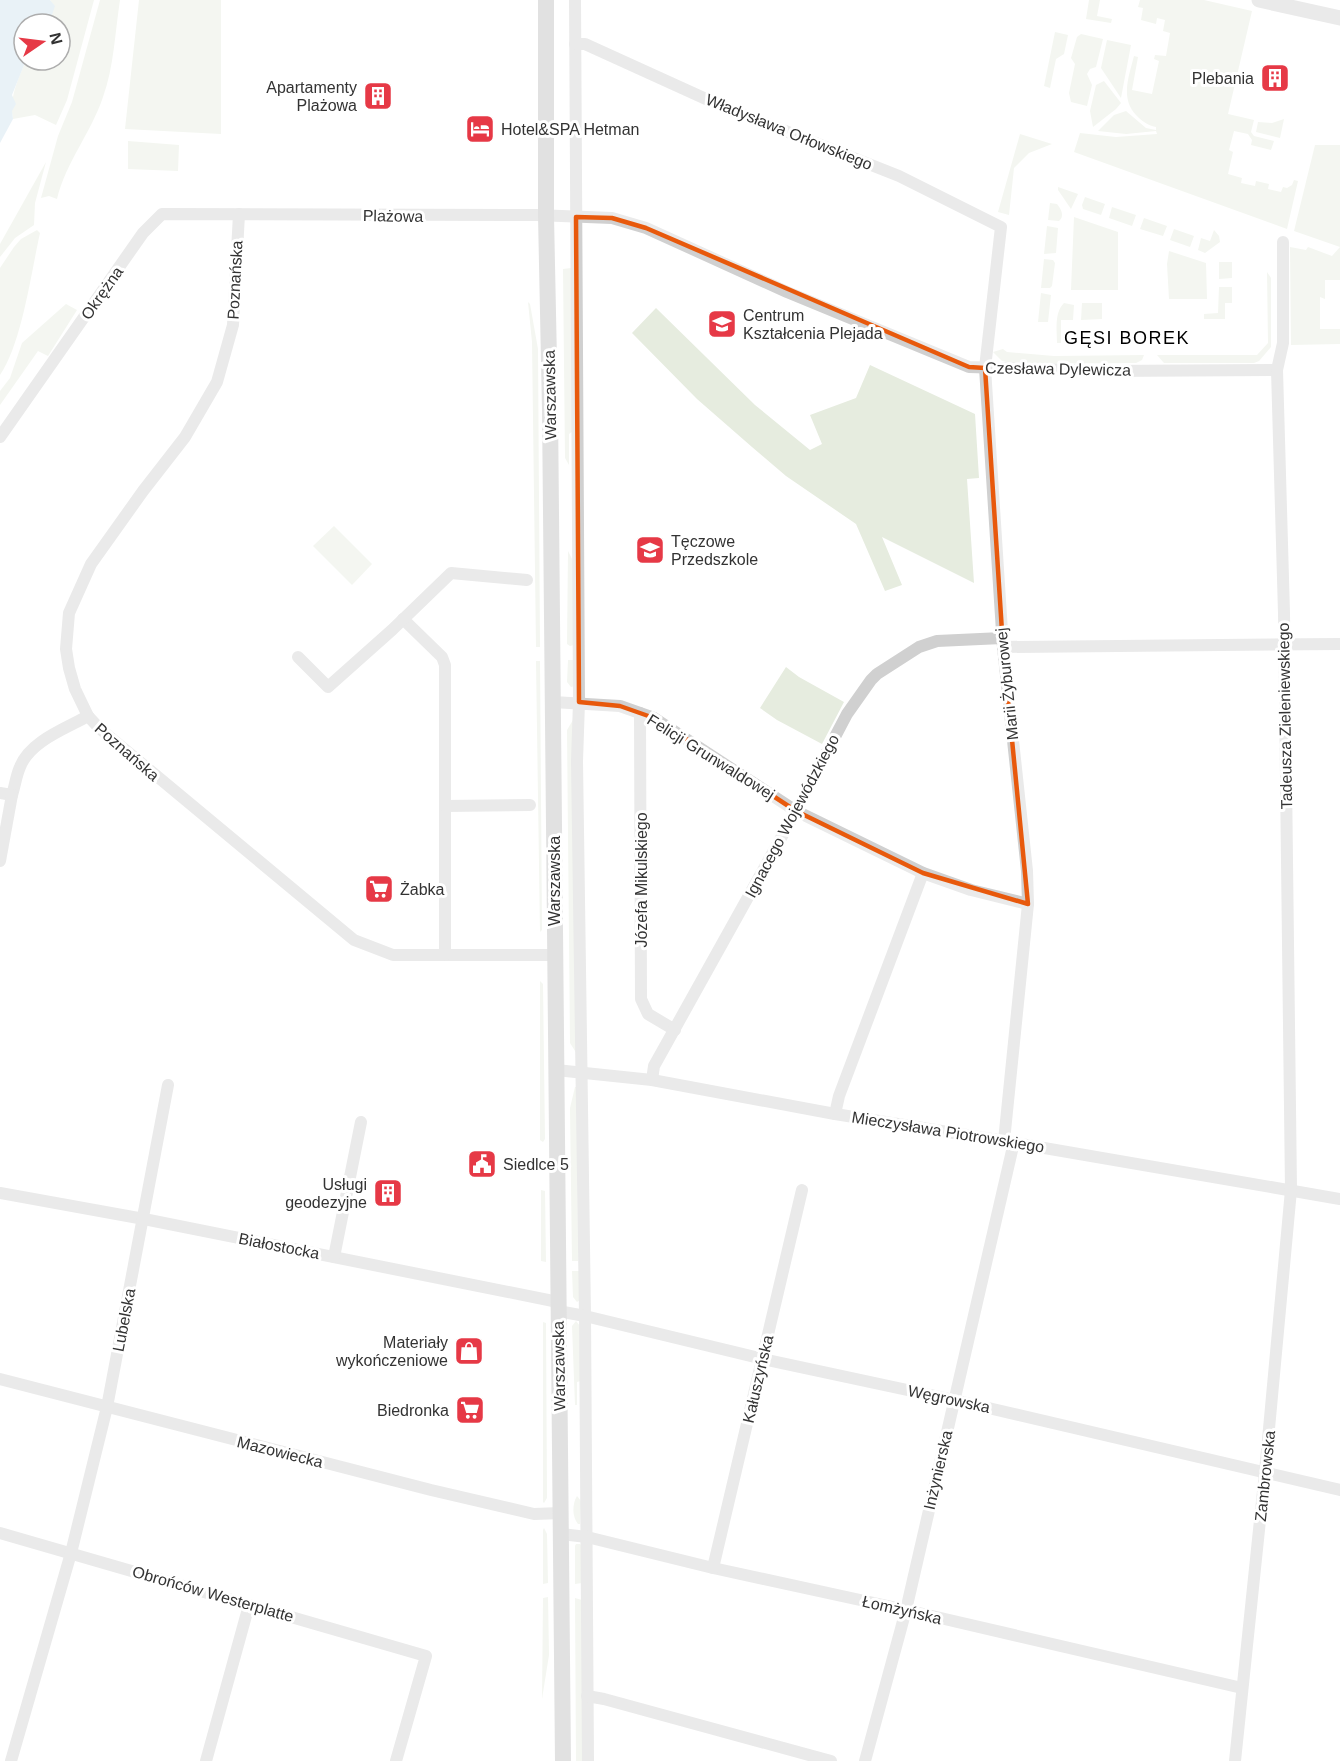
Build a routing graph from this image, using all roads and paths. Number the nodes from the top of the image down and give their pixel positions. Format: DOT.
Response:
graph roads {
  1 [pos="546,0"];
  2 [pos="574,0"];
  3 [pos="1259,0"];
  4 [pos="1340,18"];
  5 [pos="575,44"];
  6 [pos="239,214"];
  7 [pos="546,216"];
  8 [pos="576,217"];
  9 [pos="1001,227"];
  10 [pos="1283,242"];
  11 [pos="985,368"];
  12 [pos="1277,370"];
  13 [pos="0,437"];
  14 [pos="527,580"];
  15 [pos="403,619"];
  16 [pos="1002,643"];
  17 [pos="1340,644"];
  18 [pos="1284,645"];
  19 [pos="298,657"];
  20 [pos="553,702"];
  21 [pos="579,702"];
  22 [pos="640,712"];
  23 [pos="88,716"];
  24 [pos="6,794"];
  25 [pos="530,805"];
  26 [pos="445,806"];
  27 [pos="796,811"];
  28 [pos="0,861"];
  29 [pos="923,873"];
  30 [pos="1028,904"];
  31 [pos="445,955"];
  32 [pos="554,955"];
  33 [pos="675,1030"];
  34 [pos="556,1070"];
  35 [pos="582,1071"];
  36 [pos="652,1080"];
  37 [pos="168,1085"];
  38 [pos="835,1114"];
  39 [pos="361,1122"];
  40 [pos="1009,1142"];
  41 [pos="802,1190"];
  42 [pos="1291,1190"];
  43 [pos="0,1193"];
  44 [pos="1340,1199"];
  45 [pos="144,1219"];
  46 [pos="334,1257"];
  47 [pos="558,1306"];
  48 [pos="585,1316"];
  49 [pos="763,1359"];
  50 [pos="0,1379"];
  51 [pos="954,1400"];
  52 [pos="107,1407"];
  53 [pos="1265,1472"];
  54 [pos="1340,1490"];
  55 [pos="561,1513"];
  56 [pos="0,1533"];
  57 [pos="561,1534"];
  58 [pos="587,1537"];
  59 [pos="71,1553"];
  60 [pos="713,1568"];
  61 [pos="249,1605"];
  62 [pos="906,1610"];
  63 [pos="1242,1688"];
  64 [pos="587,1696"];
  65 [pos="11,1761"];
  66 [pos="206,1761"];
  67 [pos="396,1761"];
  68 [pos="563,1761"];
  69 [pos="588,1761"];
  70 [pos="831,1761"];
  71 [pos="865,1761"];
  72 [pos="1234,1761"];
  1 -- 7 [label="main road, Warszawska"];
  2 -- 5 [label="street"];
  3 -- 4 [label="street"];
  5 -- 8 [label="street"];
  5 -- 9 [label="street, Władysława Orłowskiego"];
  6 -- 7 [label="street, Plażowa"];
  6 -- 13 [label="street, Okrężna"];
  6 -- 23 [label="street, Poznańska"];
  7 -- 8 [label="street, Czesława Dylewicza"];
  7 -- 20 [label="main road, Warszawska"];
  8 -- 11 [label="street, Czesława Dylewicza"];
  8 -- 21 [label="street"];
  9 -- 11 [label="street, Marii Żyburowej"];
  10 -- 12 [label="street, Tadeusza Zieleniewskiego"];
  11 -- 12 [label="street, Czesława Dylewicza"];
  11 -- 16 [label="street, Marii Żyburowej"];
  12 -- 18 [label="street, Tadeusza Zieleniewskiego"];
  14 -- 15 [label="street"];
  15 -- 19 [label="street"];
  15 -- 26 [label="street"];
  16 -- 18 [label="street, Ignacego Wojewódzkiego"];
  16 -- 27 [label="street, Ignacego Wojewódzkiego"];
  16 -- 30 [label="street, Marii Żyburowej"];
  17 -- 18 [label="street, Ignacego Wojewódzkiego"];
  18 -- 42 [label="street, Tadeusza Zieleniewskiego"];
  20 -- 21 [label="street, Felicji Grunwaldowej"];
  20 -- 32 [label="main road, Warszawska"];
  21 -- 22 [label="street, Felicji Grunwaldowej"];
  21 -- 35 [label="street"];
  22 -- 27 [label="street, Felicji Grunwaldowej"];
  22 -- 33 [label="street, Józefa Mikulskiego"];
  23 -- 24 [label="street"];
  23 -- 31 [label="street, Poznańska"];
  24 -- 28 [label="street"];
  25 -- 26 [label="street"];
  26 -- 31 [label="street"];
  27 -- 29 [label="street, Felicji Grunwaldowej"];
  27 -- 33 [label="street, Ignacego Wojewódzkiego"];
  29 -- 30 [label="street, Felicji Grunwaldowej"];
  29 -- 38 [label="street"];
  30 -- 40 [label="street, Marii Żyburowej"];
  31 -- 32 [label="street, Poznańska"];
  32 -- 34 [label="main road, Warszawska"];
  33 -- 36 [label="street, Ignacego Wojewódzkiego"];
  34 -- 35 [label="street, Mieczysława Piotrowskiego"];
  34 -- 47 [label="main road, Warszawska"];
  35 -- 36 [label="street, Mieczysława Piotrowskiego"];
  35 -- 48 [label="street"];
  36 -- 38 [label="street, Mieczysława Piotrowskiego"];
  37 -- 45 [label="street, Lubelska"];
  38 -- 40 [label="street, Mieczysława Piotrowskiego"];
  39 -- 46 [label="street"];
  40 -- 42 [label="street, Mieczysława Piotrowskiego"];
  40 -- 51 [label="street, Inżynierska"];
  41 -- 49 [label="street, Kałuszyńska"];
  42 -- 44 [label="street, Mieczysława Piotrowskiego"];
  42 -- 53 [label="street, Zambrowska"];
  43 -- 45 [label="street, Białostocka"];
  45 -- 46 [label="street, Białostocka"];
  45 -- 52 [label="street, Lubelska"];
  46 -- 47 [label="street, Białostocka"];
  47 -- 48 [label="street, Węgrowska"];
  47 -- 55 [label="main road, Warszawska"];
  48 -- 49 [label="street, Węgrowska"];
  48 -- 58 [label="street"];
  49 -- 51 [label="street, Węgrowska"];
  49 -- 60 [label="street, Kałuszyńska"];
  50 -- 52 [label="street, Mazowiecka"];
  51 -- 53 [label="street, Węgrowska"];
  51 -- 62 [label="street, Inżynierska"];
  52 -- 55 [label="street, Mazowiecka"];
  52 -- 59 [label="street, Lubelska"];
  53 -- 54 [label="street, Węgrowska"];
  53 -- 63 [label="street, Zambrowska"];
  55 -- 57 [label="main road, Warszawska"];
  56 -- 59 [label="street, Obrońców Westerplatte"];
  57 -- 58 [label="street, Łomżyńska"];
  57 -- 68 [label="main road, Warszawska"];
  58 -- 60 [label="street, Łomżyńska"];
  58 -- 64 [label="street"];
  59 -- 61 [label="street, Obrońców Westerplatte"];
  59 -- 65 [label="street, Lubelska"];
  60 -- 62 [label="street, Łomżyńska"];
  61 -- 66 [label="street"];
  61 -- 67 [label="street, Obrońców Westerplatte"];
  62 -- 63 [label="street, Łomżyńska"];
  62 -- 71 [label="street, Inżynierska"];
  63 -- 72 [label="street, Zambrowska"];
  64 -- 69 [label="street"];
  64 -- 70 [label="street"];
}
